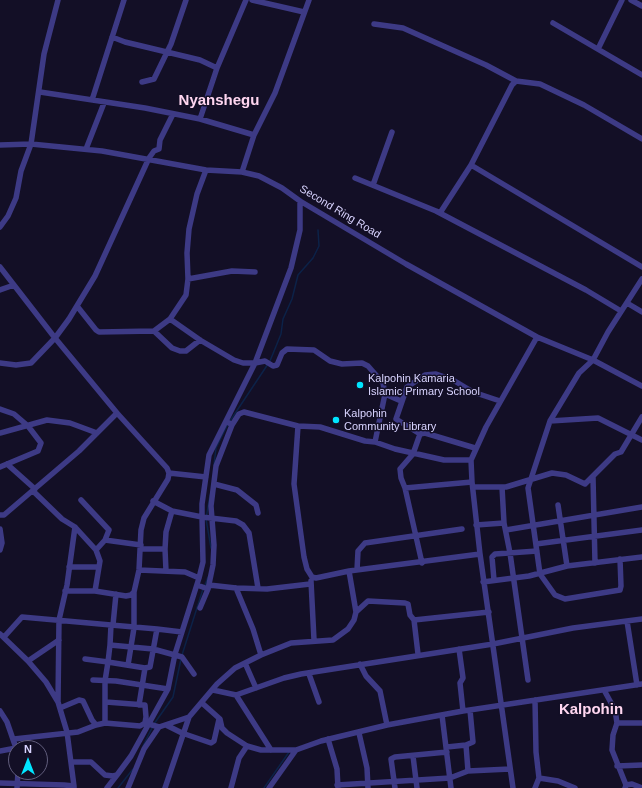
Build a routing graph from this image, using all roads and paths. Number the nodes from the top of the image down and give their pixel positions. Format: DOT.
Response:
graph roads {
  1 [pos="58,0"];
  2 [pos="124,0"];
  3 [pos="186,0"];
  4 [pos="246,0"];
  5 [pos="252,0"];
  6 [pos="309,0"];
  7 [pos="622,0"];
  8 [pos="631,0"];
  9 [pos="642,6"];
  10 [pos="304,12"];
  11 [pos="554,23"];
  12 [pos="374,24"];
  13 [pos="112,37"];
  14 [pos="598,49"];
  15 [pos="167,52"];
  16 [pos="217,68"];
  17 [pos="642,75"];
  18 [pos="516,81"];
  19 [pos="142,82"];
  20 [pos="40,92"];
  21 [pos="92,100"];
  22 [pos="104,103"];
  23 [pos="173,114"];
  24 [pos="200,119"];
  25 [pos="392,132"];
  26 [pos="254,135"];
  27 [pos="642,139"];
  28 [pos="32,144"];
  29 [pos="0,145"];
  30 [pos="86,149"];
  31 [pos="149,158"];
  32 [pos="471,165"];
  33 [pos="206,170"];
  34 [pos="242,172"];
  35 [pos="355,178"];
  36 [pos="373,185"];
  37 [pos="300,201"];
  38 [pos="440,213"];
  39 [pos="0,227"];
  40 [pos="642,267"];
  41 [pos="0,268"];
  42 [pos="255,272"];
  43 [pos="188,279"];
  44 [pos="642,279"];
  45 [pos="14,285"];
  46 [pos="0,290"];
  47 [pos="626,303"];
  48 [pos="77,306"];
  49 [pos="621,311"];
  50 [pos="642,312"];
  51 [pos="170,319"];
  52 [pos="154,331"];
  53 [pos="537,337"];
  54 [pos="55,338"];
  55 [pos="200,340"];
  56 [pos="593,360"];
  57 [pos="0,362"];
  58 [pos="255,363"];
  59 [pos="642,386"];
  60 [pos="385,394"];
  61 [pos="401,401"];
  62 [pos="500,401"];
  63 [pos="0,408"];
  64 [pos="117,413"];
  65 [pos="642,417"];
  66 [pos="550,421"];
  67 [pos="229,423"];
  68 [pos="28,426"];
  69 [pos="298,426"];
  70 [pos="0,433"];
  71 [pos="97,433"];
  72 [pos="420,434"];
  73 [pos="632,434"];
  74 [pos="642,440"];
  75 [pos="375,442"];
  76 [pos="475,448"];
  77 [pos="413,454"];
  78 [pos="471,460"];
  79 [pos="2,466"];
  80 [pos="169,473"];
  81 [pos="206,477"];
  82 [pos="593,477"];
  83 [pos="530,481"];
  84 [pos="214,484"];
  85 [pos="472,485"];
  86 [pos="502,487"];
  87 [pos="405,488"];
  88 [pos="34,490"];
  89 [pos="81,500"];
  90 [pos="153,501"];
  91 [pos="558,505"];
  92 [pos="642,507"];
  93 [pos="172,511"];
  94 [pos="258,513"];
  95 [pos="0,515"];
  96 [pos="592,515"];
  97 [pos="206,517"];
  98 [pos="560,520"];
  99 [pos="504,523"];
  100 [pos="476,525"];
  101 [pos="533,526"];
  102 [pos="75,527"];
  103 [pos="462,529"];
  104 [pos="0,530"];
  105 [pos="506,530"];
  106 [pos="642,530"];
  107 [pos="593,535"];
  108 [pos="416,536"];
  109 [pos="106,540"];
  110 [pos="563,540"];
  111 [pos="536,544"];
  112 [pos="141,547"];
  113 [pos="165,549"];
  114 [pos="0,550"];
  115 [pos="96,550"];
  116 [pos="537,551"];
  117 [pos="510,553"];
  118 [pos="480,554"];
  119 [pos="642,557"];
  120 [pos="620,559"];
  121 [pos="594,562"];
  122 [pos="422,563"];
  123 [pos="567,566"];
  124 [pos="69,567"];
  125 [pos="99,567"];
  126 [pos="139,570"];
  127 [pos="357,570"];
  128 [pos="166,571"];
  129 [pos="349,571"];
  130 [pos="540,574"];
  131 [pos="312,577"];
  132 [pos="199,578"];
  133 [pos="513,578"];
  134 [pos="494,580"];
  135 [pos="483,582"];
  136 [pos="310,584"];
  137 [pos="204,587"];
  138 [pos="236,588"];
  139 [pos="258,588"];
  140 [pos="65,591"];
  141 [pos="95,591"];
  142 [pos="134,592"];
  143 [pos="116,594"];
  144 [pos="200,608"];
  145 [pos="356,612"];
  146 [pos="489,612"];
  147 [pos="642,618"];
  148 [pos="59,620"];
  149 [pos="414,620"];
  150 [pos="627,621"];
  151 [pos="112,625"];
  152 [pos="134,628"];
  153 [pos="157,629"];
  154 [pos="182,632"];
  155 [pos="2,635"];
  156 [pos="521,639"];
  157 [pos="59,640"];
  158 [pos="314,640"];
  159 [pos="493,644"];
  160 [pos="110,645"];
  161 [pos="130,646"];
  162 [pos="153,649"];
  163 [pos="459,649"];
  164 [pos="418,654"];
  165 [pos="261,655"];
  166 [pos="178,656"];
  167 [pos="84,659"];
  168 [pos="28,661"];
  169 [pos="108,662"];
  170 [pos="245,663"];
  171 [pos="360,664"];
  172 [pos="128,666"];
  173 [pos="145,668"];
  174 [pos="194,674"];
  175 [pos="309,674"];
  176 [pos="93,680"];
  177 [pos="105,680"];
  178 [pos="528,680"];
  179 [pos="143,685"];
  180 [pos="640,685"];
  181 [pos="256,688"];
  182 [pos="168,689"];
  183 [pos="213,690"];
  184 [pos="604,690"];
  185 [pos="236,695"];
  186 [pos="535,700"];
  187 [pos="106,702"];
  188 [pos="319,702"];
  189 [pos="202,703"];
  190 [pos="59,705"];
  191 [pos="142,705"];
  192 [pos="501,705"];
  193 [pos="158,708"];
  194 [pos="0,710"];
  195 [pos="470,710"];
  196 [pos="463,711"];
  197 [pos="442,715"];
  198 [pos="189,717"];
  199 [pos="220,719"];
  200 [pos="105,723"];
  201 [pos="617,723"];
  202 [pos="642,723"];
  203 [pos="96,725"];
  204 [pos="152,725"];
  205 [pos="166,725"];
  206 [pos="387,725"];
  207 [pos="67,732"];
  208 [pos="182,733"];
  209 [pos="359,733"];
  210 [pos="14,739"];
  211 [pos="328,739"];
  212 [pos="466,745"];
  213 [pos="247,746"];
  214 [pos="271,750"];
  215 [pos="296,750"];
  216 [pos="447,750"];
  217 [pos="413,756"];
  218 [pos="71,762"];
  219 [pos="642,764"];
  220 [pos="617,766"];
  221 [pos="510,769"];
  222 [pos="468,771"];
  223 [pos="117,775"];
  224 [pos="450,778"];
  225 [pos="539,778"];
  226 [pos="416,781"];
  227 [pos="0,783"];
  228 [pos="395,785"];
  229 [pos="17,786"];
  230 [pos="337,786"];
  231 [pos="368,786"];
  232 [pos="626,786"];
  233 [pos="74,787"];
  234 [pos="107,788"];
  235 [pos="128,788"];
  236 [pos="165,788"];
  237 [pos="231,788"];
  238 [pos="269,788"];
  239 [pos="417,788"];
  240 [pos="451,788"];
  241 [pos="513,788"];
  242 [pos="535,788"];
  243 [pos="575,788"];
  244 [pos="642,788"];
  1 -- 20 [label="street"];
  2 -- 13 [label="street"];
  3 -- 15 [label="street"];
  4 -- 16 [label="street"];
  5 -- 10 [label="street"];
  6 -- 10 [label="street"];
  7 -- 14 [label="street"];
  8 -- 9 [label="street"];
  10 -- 26 [label="street"];
  11 -- 14 [label="street"];
  12 -- 18 [label="street"];
  13 -- 15 [label="street"];
  13 -- 21 [label="street"];
  14 -- 17 [label="street"];
  15 -- 16 [label="street"];
  15 -- 19 [label="street"];
  16 -- 24 [label="street"];
  18 -- 27 [label="street"];
  18 -- 32 [label="street"];
  20 -- 21 [label="street"];
  20 -- 28 [label="street"];
  21 -- 22 [label="street"];
  22 -- 23 [label="street"];
  22 -- 30 [label="street"];
  23 -- 24 [label="street"];
  23 -- 31 [label="street"];
  24 -- 26 [label="street"];
  25 -- 36 [label="street"];
  26 -- 34 [label="street"];
  28 -- 29 [label="street, Second Ring Road"];
  28 -- 30 [label="street, Second Ring Road"];
  28 -- 39 [label="street"];
  30 -- 31 [label="street, Second Ring Road"];
  31 -- 33 [label="street, Second Ring Road"];
  31 -- 48 [label="street"];
  32 -- 38 [label="street"];
  32 -- 40 [label="street"];
  33 -- 34 [label="street, Second Ring Road"];
  33 -- 43 [label="street"];
  34 -- 37 [label="street, Second Ring Road"];
  35 -- 36 [label="street"];
  36 -- 38 [label="street"];
  37 -- 53 [label="street, Second Ring Road"];
  37 -- 58 [label="street"];
  38 -- 49 [label="street"];
  41 -- 45 [label="street"];
  42 -- 43 [label="street"];
  43 -- 51 [label="street"];
  44 -- 47 [label="street"];
  45 -- 46 [label="street"];
  45 -- 54 [label="street"];
  47 -- 49 [label="street"];
  47 -- 50 [label="street"];
  48 -- 52 [label="street"];
  48 -- 54 [label="street"];
  49 -- 56 [label="street"];
  51 -- 52 [label="street"];
  51 -- 55 [label="street"];
  52 -- 55 [label="street"];
  53 -- 56 [label="street, Second Ring Road"];
  53 -- 62 [label="street"];
  54 -- 57 [label="street"];
  54 -- 64 [label="street"];
  55 -- 58 [label="street"];
  56 -- 59 [label="street, Second Ring Road"];
  56 -- 66 [label="street"];
  58 -- 60 [label="street"];
  58 -- 67 [label="street"];
  60 -- 61 [label="street"];
  60 -- 75 [label="street"];
  61 -- 62 [label="street"];
  61 -- 72 [label="street"];
  62 -- 76 [label="street"];
  63 -- 68 [label="street"];
  64 -- 71 [label="street"];
  64 -- 80 [label="street"];
  65 -- 73 [label="street"];
  66 -- 73 [label="street"];
  66 -- 83 [label="street"];
  67 -- 69 [label="street"];
  67 -- 81 [label="street"];
  67 -- 84 [label="street"];
  68 -- 70 [label="street"];
  68 -- 71 [label="street"];
  68 -- 79 [label="street"];
  69 -- 75 [label="street"];
  69 -- 131 [label="street"];
  71 -- 88 [label="street"];
  72 -- 76 [label="street"];
  72 -- 77 [label="street"];
  73 -- 74 [label="street"];
  73 -- 82 [label="street"];
  75 -- 77 [label="street"];
  76 -- 78 [label="street"];
  77 -- 78 [label="street"];
  77 -- 87 [label="street"];
  78 -- 85 [label="street"];
  79 -- 88 [label="street"];
  80 -- 81 [label="street"];
  80 -- 90 [label="street"];
  81 -- 97 [label="street"];
  82 -- 83 [label="street"];
  82 -- 96 [label="street"];
  83 -- 86 [label="street"];
  83 -- 101 [label="street"];
  84 -- 94 [label="street"];
  84 -- 97 [label="street"];
  85 -- 86 [label="street"];
  85 -- 87 [label="street"];
  85 -- 100 [label="street"];
  86 -- 99 [label="street"];
  87 -- 108 [label="street"];
  88 -- 95 [label="street"];
  88 -- 102 [label="street"];
  89 -- 109 [label="street"];
  90 -- 93 [label="street"];
  90 -- 112 [label="street"];
  91 -- 98 [label="street"];
  92 -- 96 [label="street"];
  93 -- 97 [label="street"];
  93 -- 113 [label="street"];
  96 -- 98 [label="street"];
  96 -- 107 [label="street"];
  97 -- 132 [label="street"];
  97 -- 137 [label="street"];
  97 -- 139 [label="street"];
  98 -- 101 [label="street"];
  98 -- 110 [label="street"];
  99 -- 100 [label="street"];
  99 -- 105 [label="street"];
  100 -- 118 [label="street"];
  101 -- 105 [label="street"];
  101 -- 111 [label="street"];
  102 -- 115 [label="street"];
  102 -- 124 [label="street"];
  103 -- 108 [label="street"];
  104 -- 114 [label="street"];
  105 -- 117 [label="street"];
  106 -- 107 [label="street"];
  107 -- 110 [label="street"];
  107 -- 121 [label="street"];
  108 -- 122 [label="street"];
  108 -- 127 [label="street"];
  109 -- 112 [label="street"];
  109 -- 115 [label="street"];
  110 -- 111 [label="street"];
  110 -- 123 [label="street"];
  111 -- 116 [label="street"];
  112 -- 113 [label="street"];
  112 -- 126 [label="street"];
  113 -- 128 [label="street"];
  115 -- 125 [label="street"];
  116 -- 117 [label="street"];
  116 -- 130 [label="street"];
  117 -- 133 [label="street"];
  117 -- 134 [label="street"];
  118 -- 122 [label="street"];
  118 -- 135 [label="street"];
  119 -- 120 [label="street"];
  120 -- 121 [label="street"];
  120 -- 130 [label="street"];
  121 -- 123 [label="street"];
  122 -- 127 [label="street"];
  123 -- 130 [label="street"];
  124 -- 125 [label="street"];
  124 -- 140 [label="street"];
  125 -- 141 [label="street"];
  126 -- 128 [label="street"];
  126 -- 142 [label="street"];
  127 -- 129 [label="street"];
  128 -- 132 [label="street"];
  129 -- 131 [label="street"];
  129 -- 145 [label="street"];
  130 -- 133 [label="street"];
  131 -- 136 [label="street"];
  132 -- 137 [label="street"];
  133 -- 134 [label="street"];
  133 -- 156 [label="street"];
  134 -- 135 [label="street"];
  135 -- 146 [label="street"];
  136 -- 139 [label="street"];
  136 -- 158 [label="street"];
  137 -- 138 [label="street"];
  137 -- 144 [label="street"];
  137 -- 154 [label="street"];
  138 -- 139 [label="street"];
  138 -- 165 [label="street"];
  140 -- 141 [label="street"];
  140 -- 148 [label="street"];
  141 -- 143 [label="street"];
  142 -- 143 [label="street"];
  142 -- 152 [label="street"];
  143 -- 151 [label="street"];
  145 -- 149 [label="street"];
  145 -- 158 [label="street"];
  146 -- 149 [label="street"];
  146 -- 159 [label="street"];
  147 -- 150 [label="street"];
  148 -- 151 [label="street"];
  148 -- 155 [label="street"];
  148 -- 157 [label="street"];
  149 -- 164 [label="street"];
  150 -- 156 [label="street"];
  150 -- 180 [label="street"];
  151 -- 152 [label="street"];
  151 -- 160 [label="street"];
  152 -- 153 [label="street"];
  152 -- 161 [label="street"];
  153 -- 154 [label="street"];
  153 -- 162 [label="street"];
  154 -- 166 [label="street"];
  155 -- 168 [label="street"];
  156 -- 159 [label="street"];
  156 -- 178 [label="street"];
  157 -- 168 [label="street"];
  157 -- 190 [label="street"];
  158 -- 165 [label="street"];
  159 -- 163 [label="street"];
  159 -- 192 [label="street"];
  160 -- 161 [label="street"];
  160 -- 169 [label="street"];
  161 -- 162 [label="street"];
  161 -- 172 [label="street"];
  162 -- 166 [label="street"];
  162 -- 173 [label="street"];
  163 -- 164 [label="street"];
  163 -- 196 [label="street"];
  164 -- 171 [label="street"];
  165 -- 170 [label="street"];
  166 -- 174 [label="street"];
  166 -- 182 [label="street"];
  167 -- 169 [label="street"];
  168 -- 190 [label="street"];
  169 -- 172 [label="street"];
  169 -- 177 [label="street"];
  170 -- 181 [label="street"];
  170 -- 183 [label="street"];
  171 -- 175 [label="street"];
  171 -- 206 [label="street"];
  172 -- 173 [label="street"];
  173 -- 179 [label="street"];
  175 -- 181 [label="street"];
  175 -- 188 [label="street"];
  176 -- 177 [label="street"];
  177 -- 179 [label="street"];
  177 -- 187 [label="street"];
  179 -- 182 [label="street"];
  179 -- 191 [label="street"];
  180 -- 184 [label="street"];
  181 -- 185 [label="street"];
  182 -- 193 [label="street"];
  183 -- 185 [label="street"];
  183 -- 189 [label="street"];
  184 -- 186 [label="street"];
  184 -- 201 [label="street"];
  185 -- 214 [label="street"];
  186 -- 192 [label="street"];
  186 -- 225 [label="street"];
  187 -- 191 [label="street"];
  187 -- 200 [label="street"];
  189 -- 198 [label="street"];
  189 -- 199 [label="street"];
  190 -- 203 [label="street"];
  190 -- 207 [label="street"];
  191 -- 193 [label="street"];
  191 -- 204 [label="street"];
  192 -- 195 [label="street"];
  192 -- 221 [label="street"];
  193 -- 204 [label="street"];
  194 -- 210 [label="street"];
  195 -- 196 [label="street"];
  195 -- 212 [label="street"];
  196 -- 197 [label="street"];
  197 -- 206 [label="street"];
  197 -- 216 [label="street"];
  198 -- 205 [label="street"];
  198 -- 208 [label="street"];
  199 -- 208 [label="street"];
  199 -- 213 [label="street"];
  200 -- 203 [label="street"];
  200 -- 204 [label="street"];
  201 -- 202 [label="street"];
  201 -- 220 [label="street"];
  203 -- 207 [label="street"];
  204 -- 205 [label="street"];
  204 -- 223 [label="street"];
  204 -- 235 [label="street"];
  205 -- 208 [label="street"];
  206 -- 209 [label="street"];
  207 -- 210 [label="street"];
  207 -- 218 [label="street"];
  208 -- 236 [label="street"];
  209 -- 211 [label="street"];
  209 -- 231 [label="street"];
  211 -- 215 [label="street"];
  211 -- 230 [label="street"];
  212 -- 216 [label="street"];
  212 -- 222 [label="street"];
  213 -- 214 [label="street"];
  213 -- 237 [label="street"];
  214 -- 215 [label="street"];
  215 -- 238 [label="street"];
  216 -- 217 [label="street"];
  216 -- 224 [label="street"];
  217 -- 226 [label="street"];
  217 -- 228 [label="street"];
  218 -- 223 [label="street"];
  218 -- 233 [label="street"];
  219 -- 220 [label="street"];
  220 -- 232 [label="street"];
  221 -- 222 [label="street"];
  221 -- 241 [label="street"];
  222 -- 224 [label="street"];
  223 -- 234 [label="street"];
  224 -- 226 [label="street"];
  224 -- 240 [label="street"];
  225 -- 242 [label="street"];
  225 -- 243 [label="street"];
  226 -- 228 [label="street"];
  226 -- 239 [label="street"];
  227 -- 229 [label="street"];
  228 -- 231 [label="street"];
  229 -- 233 [label="street"];
  230 -- 231 [label="street"];
  232 -- 244 [label="street"];
}
